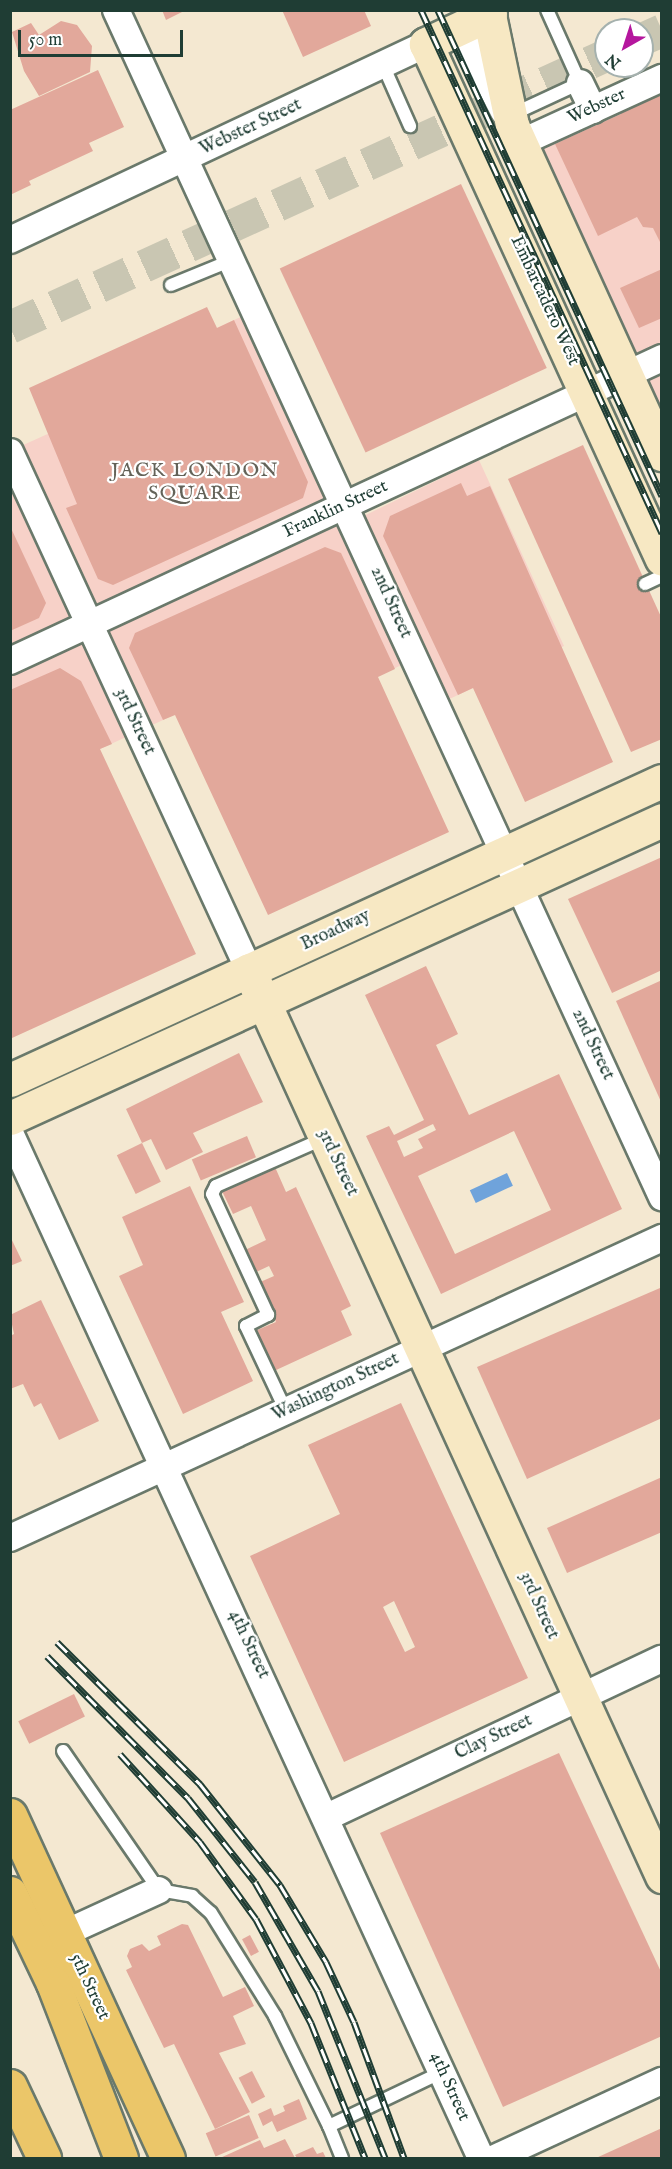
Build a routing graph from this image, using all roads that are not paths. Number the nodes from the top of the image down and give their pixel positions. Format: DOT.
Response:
graph roads {
  1 [pos="116,10"];
  2 [pos="547,10"];
  3 [pos="492,12"];
  4 [pos="461,28"];
  5 [pos="426,44"];
  6 [pos="383,65"];
  7 [pos="662,78"];
  8 [pos="580,83"];
  9 [pos="593,110"];
  10 [pos="410,126"];
  11 [pos="518,126"];
  12 [pos="185,158"];
  13 [pos="10,240"];
  14 [pos="232,260"];
  15 [pos="171,285"];
  16 [pos="662,358"];
  17 [pos="626,373"];
  18 [pos="586,392"];
  19 [pos="10,452"];
  20 [pos="662,454"];
  21 [pos="345,506"];
  22 [pos="653,571"];
  23 [pos="662,576"];
  24 [pos="89,625"];
  25 [pos="10,660"];
  26 [pos="662,781"];
  27 [pos="662,820"];
  28 [pos="504,854"];
  29 [pos="519,885"];
  30 [pos="249,970"];
  31 [pos="263,1002"];
  32 [pos="10,1080"];
  33 [pos="10,1118"];
  34 [pos="10,1133"];
  35 [pos="326,1138"];
  36 [pos="662,1197"];
  37 [pos="662,1238"];
  38 [pos="422,1349"];
  39 [pos="286,1411"];
  40 [pos="166,1467"];
  41 [pos="10,1538"];
  42 [pos="662,1659"];
  43 [pos="579,1698"];
  44 [pos="63,1751"];
  45 [pos="10,1815"];
  46 [pos="327,1817"];
  47 [pos="662,1876"];
  48 [pos="159,1890"];
  49 [pos="10,1893"];
  50 [pos="10,1928"];
  51 [pos="64,1933"];
  52 [pos="442,2072"];
  53 [pos="662,2081"];
  54 [pos="10,2086"];
  55 [pos="97,2096"];
  56 [pos="329,2126"];
  57 [pos="44,2158"];
  58 [pos="122,2158"];
  59 [pos="168,2158"];
  60 [pos="342,2158"];
  61 [pos="482,2158"];
  62 [pos="495,2158"];
  1 -- 12 [label="street, 2nd Street"];
  2 -- 8 [label="lane"];
  3 -- 4 [label="street, Webster Street"];
  3 -- 11 [label="street"];
  4 -- 5 [label="street, Webster Street"];
  4 -- 11 [label="street"];
  5 -- 6 [label="street, Webster Street"];
  5 -- 18 [label="street, Embarcadero West"];
  6 -- 10 [label="lane"];
  6 -- 12 [label="street, Webster Street"];
  7 -- 9 [label="street, Webster"];
  8 -- 9 [label="street"];
  8 -- 11 [label="lane"];
  9 -- 11 [label="street, Webster"];
  11 -- 17 [label="street"];
  12 -- 13 [label="street, Webster Street"];
  12 -- 14 [label="street, 2nd Street"];
  14 -- 15 [label="lane"];
  14 -- 21 [label="street, 2nd Street"];
  16 -- 17 [label="street, Franklin Street"];
  17 -- 18 [label="street, Franklin Street"];
  17 -- 20 [label="street"];
  18 -- 21 [label="street, Franklin Street"];
  18 -- 22 [label="street, Embarcadero West"];
  19 -- 24 [label="street, 3rd Street"];
  21 -- 24 [label="street, Franklin Street"];
  21 -- 28 [label="street, 2nd Street"];
  22 -- 23 [label="lane"];
  24 -- 25 [label="street, Franklin Street"];
  24 -- 30 [label="street, 3rd Street"];
  26 -- 28 [label="street, Broadway"];
  27 -- 29 [label="street, Broadway"];
  28 -- 29 [label="street, 2nd Street"];
  28 -- 30 [label="street, Broadway"];
  29 -- 31 [label="street, Broadway"];
  29 -- 36 [label="street, 2nd Street"];
  30 -- 31 [label="street, 3rd Street"];
  30 -- 32 [label="street, Broadway"];
  31 -- 33 [label="street, Broadway"];
  31 -- 35 [label="street, 3rd Street"];
  34 -- 40 [label="street, 4th Street"];
  35 -- 38 [label="street, 3rd Street"];
  35 -- 39 [label="lane"];
  37 -- 38 [label="street, Washington Street"];
  38 -- 39 [label="street, Washington Street"];
  38 -- 43 [label="street, 3rd Street"];
  39 -- 40 [label="street, Washington Street"];
  40 -- 41 [label="street, Washington Street"];
  40 -- 46 [label="street, 4th Street"];
  42 -- 43 [label="street, Clay Street"];
  43 -- 46 [label="street, Clay Street"];
  43 -- 47 [label="street, 3rd Street"];
  44 -- 48 [label="lane"];
  45 -- 51 [label="main road, 5th Street"];
  46 -- 52 [label="street, 4th Street"];
  48 -- 51 [label="street"];
  48 -- 56 [label="lane"];
  49 -- 55 [label="main road"];
  50 -- 55 [label="main road"];
  51 -- 59 [label="main road, 5th Street"];
  52 -- 56 [label="lane"];
  52 -- 61 [label="street, 4th Street"];
  53 -- 62 [label="street"];
  54 -- 57 [label="main road"];
  55 -- 58 [label="main road"];
  56 -- 60 [label="lane"];
}
